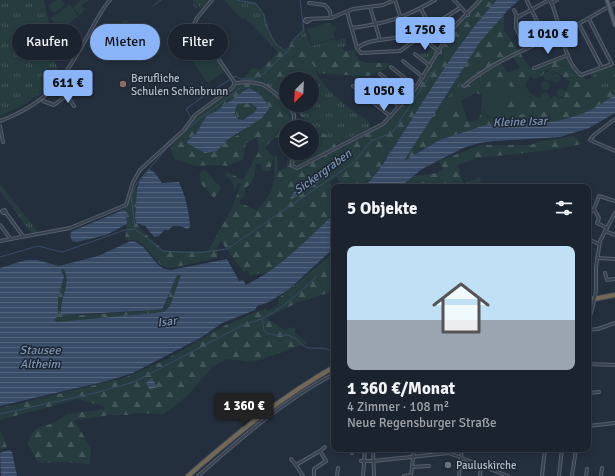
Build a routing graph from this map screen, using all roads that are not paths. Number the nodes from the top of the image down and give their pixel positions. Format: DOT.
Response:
graph roads {
  1 [pos="110,0"];
  2 [pos="212,0"];
  3 [pos="395,0"];
  4 [pos="435,0"];
  5 [pos="454,0"];
  6 [pos="480,0"];
  7 [pos="557,0"];
  8 [pos="607,0"];
  9 [pos="527,1"];
  10 [pos="550,1"];
  11 [pos="309,3"];
  12 [pos="615,3"];
  13 [pos="370,7"];
  14 [pos="609,7"];
  15 [pos="460,8"];
  16 [pos="421,9"];
  17 [pos="532,9"];
  18 [pos="514,10"];
  19 [pos="347,12"];
  20 [pos="468,14"];
  21 [pos="517,16"];
  22 [pos="331,18"];
  23 [pos="401,18"];
  24 [pos="312,19"];
  25 [pos="589,19"];
  26 [pos="538,23"];
  27 [pos="579,24"];
  28 [pos="376,25"];
  29 [pos="615,25"];
  30 [pos="430,26"];
  31 [pos="352,28"];
  32 [pos="418,30"];
  33 [pos="518,33"];
  34 [pos="561,33"];
  35 [pos="406,34"];
  36 [pos="421,36"];
  37 [pos="575,38"];
  38 [pos="546,39"];
  39 [pos="380,40"];
  40 [pos="564,43"];
  41 [pos="357,48"];
  42 [pos="526,48"];
  43 [pos="440,52"];
  44 [pos="415,54"];
  45 [pos="568,55"];
  46 [pos="403,61"];
  47 [pos="430,66"];
  48 [pos="391,67"];
  49 [pos="534,68"];
  50 [pos="602,68"];
  51 [pos="380,74"];
  52 [pos="423,77"];
  53 [pos="62,79"];
  54 [pos="366,80"];
  55 [pos="236,83"];
  56 [pos="353,86"];
  57 [pos="464,86"];
  58 [pos="416,87"];
  59 [pos="67,95"];
  60 [pos="279,97"];
  61 [pos="408,97"];
  62 [pos="43,101"];
  63 [pos="74,106"];
  64 [pos="399,106"];
  65 [pos="390,116"];
  66 [pos="615,119"];
  67 [pos="0,121"];
  68 [pos="0,126"];
  69 [pos="4,142"];
  70 [pos="615,151"];
  71 [pos="319,156"];
  72 [pos="292,160"];
  73 [pos="311,160"];
  74 [pos="615,201"];
  75 [pos="594,209"];
  76 [pos="591,212"];
  77 [pos="615,212"];
  78 [pos="6,213"];
  79 [pos="0,225"];
  80 [pos="607,228"];
  81 [pos="605,231"];
  82 [pos="615,235"];
  83 [pos="23,236"];
  84 [pos="10,238"];
  85 [pos="591,240"];
  86 [pos="0,241"];
  87 [pos="600,245"];
  88 [pos="597,258"];
  89 [pos="615,259"];
  90 [pos="605,273"];
  91 [pos="615,279"];
  92 [pos="615,294"];
  93 [pos="591,298"];
  94 [pos="591,299"];
  95 [pos="591,314"];
  96 [pos="615,323"];
  97 [pos="591,330"];
  98 [pos="591,364"];
  99 [pos="615,365"];
  100 [pos="331,370"];
  101 [pos="331,376"];
  102 [pos="599,392"];
  103 [pos="591,393"];
  104 [pos="615,423"];
  105 [pos="591,426"];
  106 [pos="325,447"];
  107 [pos="320,450"];
  108 [pos="364,452"];
  109 [pos="373,452"];
  110 [pos="414,452"];
  111 [pos="462,452"];
  112 [pos="545,452"];
  113 [pos="562,452"];
  114 [pos="576,452"];
  115 [pos="413,457"];
  116 [pos="461,457"];
  117 [pos="291,459"];
  118 [pos="362,461"];
  119 [pos="374,461"];
  120 [pos="296,465"];
  121 [pos="429,466"];
  122 [pos="481,466"];
  123 [pos="412,467"];
  124 [pos="338,468"];
  125 [pos="602,468"];
  126 [pos="587,469"];
  127 [pos="498,472"];
  128 [pos="190,476"];
  129 [pos="198,476"];
  130 [pos="303,476"];
  131 [pos="314,476"];
  132 [pos="338,476"];
  133 [pos="363,476"];
  134 [pos="374,476"];
  135 [pos="404,476"];
  136 [pos="411,476"];
  137 [pos="459,476"];
  138 [pos="480,476"];
  139 [pos="497,476"];
  140 [pos="508,476"];
  141 [pos="542,476"];
  142 [pos="559,476"];
  143 [pos="572,476"];
  144 [pos="586,476"];
  145 [pos="601,476"];
  1 -- 53 [label="street"];
  2 -- 55 [label="street"];
  3 -- 13 [label="street"];
  3 -- 23 [label="street"];
  4 -- 16 [label="street"];
  5 -- 15 [label="street"];
  6 -- 20 [label="street"];
  7 -- 10 [label="street"];
  8 -- 14 [label="main road"];
  9 -- 17 [label="street"];
  10 -- 17 [label="street"];
  10 -- 34 [label="street"];
  11 -- 22 [label="street"];
  12 -- 14 [label="street"];
  13 -- 19 [label="street"];
  13 -- 28 [label="street"];
  14 -- 25 [label="street"];
  14 -- 29 [label="main road"];
  15 -- 20 [label="street"];
  15 -- 30 [label="street"];
  16 -- 23 [label="street"];
  16 -- 30 [label="street"];
  17 -- 21 [label="street"];
  17 -- 26 [label="street"];
  18 -- 21 [label="street"];
  19 -- 22 [label="street"];
  19 -- 31 [label="street"];
  20 -- 43 [label="street"];
  21 -- 33 [label="street"];
  22 -- 24 [label="street"];
  23 -- 28 [label="street"];
  23 -- 35 [label="street"];
  25 -- 27 [label="street"];
  25 -- 50 [label="street"];
  26 -- 33 [label="street"];
  26 -- 38 [label="street"];
  27 -- 34 [label="street"];
  27 -- 50 [label="street"];
  28 -- 31 [label="street"];
  28 -- 39 [label="street"];
  30 -- 32 [label="street"];
  31 -- 41 [label="street"];
  32 -- 35 [label="street"];
  32 -- 36 [label="street"];
  33 -- 42 [label="street"];
  34 -- 38 [label="street"];
  34 -- 40 [label="street"];
  35 -- 39 [label="street"];
  36 -- 41 [label="street"];
  36 -- 43 [label="street"];
  37 -- 40 [label="street"];
  38 -- 42 [label="street"];
  39 -- 41 [label="street"];
  40 -- 45 [label="street"];
  42 -- 57 [label="street"];
  43 -- 47 [label="street"];
  44 -- 47 [label="street"];
  45 -- 49 [label="street"];
  45 -- 50 [label="street"];
  46 -- 52 [label="street"];
  47 -- 52 [label="street"];
  48 -- 58 [label="street"];
  51 -- 61 [label="street"];
  52 -- 58 [label="street"];
  53 -- 59 [label="street"];
  53 -- 67 [label="street"];
  54 -- 64 [label="street"];
  55 -- 60 [label="street"];
  55 -- 83 [label="street"];
  56 -- 65 [label="street"];
  58 -- 61 [label="street"];
  59 -- 62 [label="street"];
  59 -- 63 [label="street"];
  61 -- 64 [label="street"];
  64 -- 65 [label="street"];
  65 -- 71 [label="street"];
  66 -- 70 [label="street"];
  68 -- 69 [label="street"];
  72 -- 73 [label="street"];
  74 -- 75 [label="street"];
  75 -- 76 [label="street"];
  75 -- 80 [label="street"];
  77 -- 80 [label="street"];
  78 -- 83 [label="street"];
  79 -- 84 [label="street"];
  80 -- 81 [label="street"];
  81 -- 82 [label="street"];
  81 -- 87 [label="street"];
  83 -- 84 [label="street"];
  84 -- 86 [label="street"];
  85 -- 87 [label="street"];
  87 -- 88 [label="street"];
  88 -- 89 [label="street"];
  88 -- 95 [label="street, bridge"];
  90 -- 91 [label="street"];
  92 -- 93 [label="highway"];
  92 -- 94 [label="highway"];
  96 -- 97 [label="street"];
  98 -- 99 [label="street"];
  100 -- 128 [label="highway"];
  101 -- 129 [label="street"];
  102 -- 103 [label="street"];
  104 -- 105 [label="street"];
  106 -- 107 [label="street"];
  107 -- 120 [label="street"];
  107 -- 131 [label="street"];
  108 -- 118 [label="street"];
  109 -- 119 [label="street"];
  110 -- 115 [label="street"];
  111 -- 116 [label="street"];
  112 -- 141 [label="street"];
  113 -- 142 [label="street"];
  114 -- 143 [label="street"];
  115 -- 116 [label="street"];
  115 -- 119 [label="street"];
  115 -- 123 [label="street"];
  116 -- 122 [label="street"];
  116 -- 137 [label="street"];
  117 -- 120 [label="street"];
  118 -- 119 [label="street"];
  118 -- 133 [label="street"];
  119 -- 134 [label="street"];
  120 -- 130 [label="street"];
  121 -- 123 [label="street"];
  122 -- 127 [label="street"];
  122 -- 138 [label="street"];
  123 -- 136 [label="street"];
  124 -- 132 [label="street"];
  125 -- 145 [label="street"];
  126 -- 144 [label="street"];
  127 -- 139 [label="street"];
  127 -- 140 [label="street"];
  135 -- 136 [label="street"];
}
